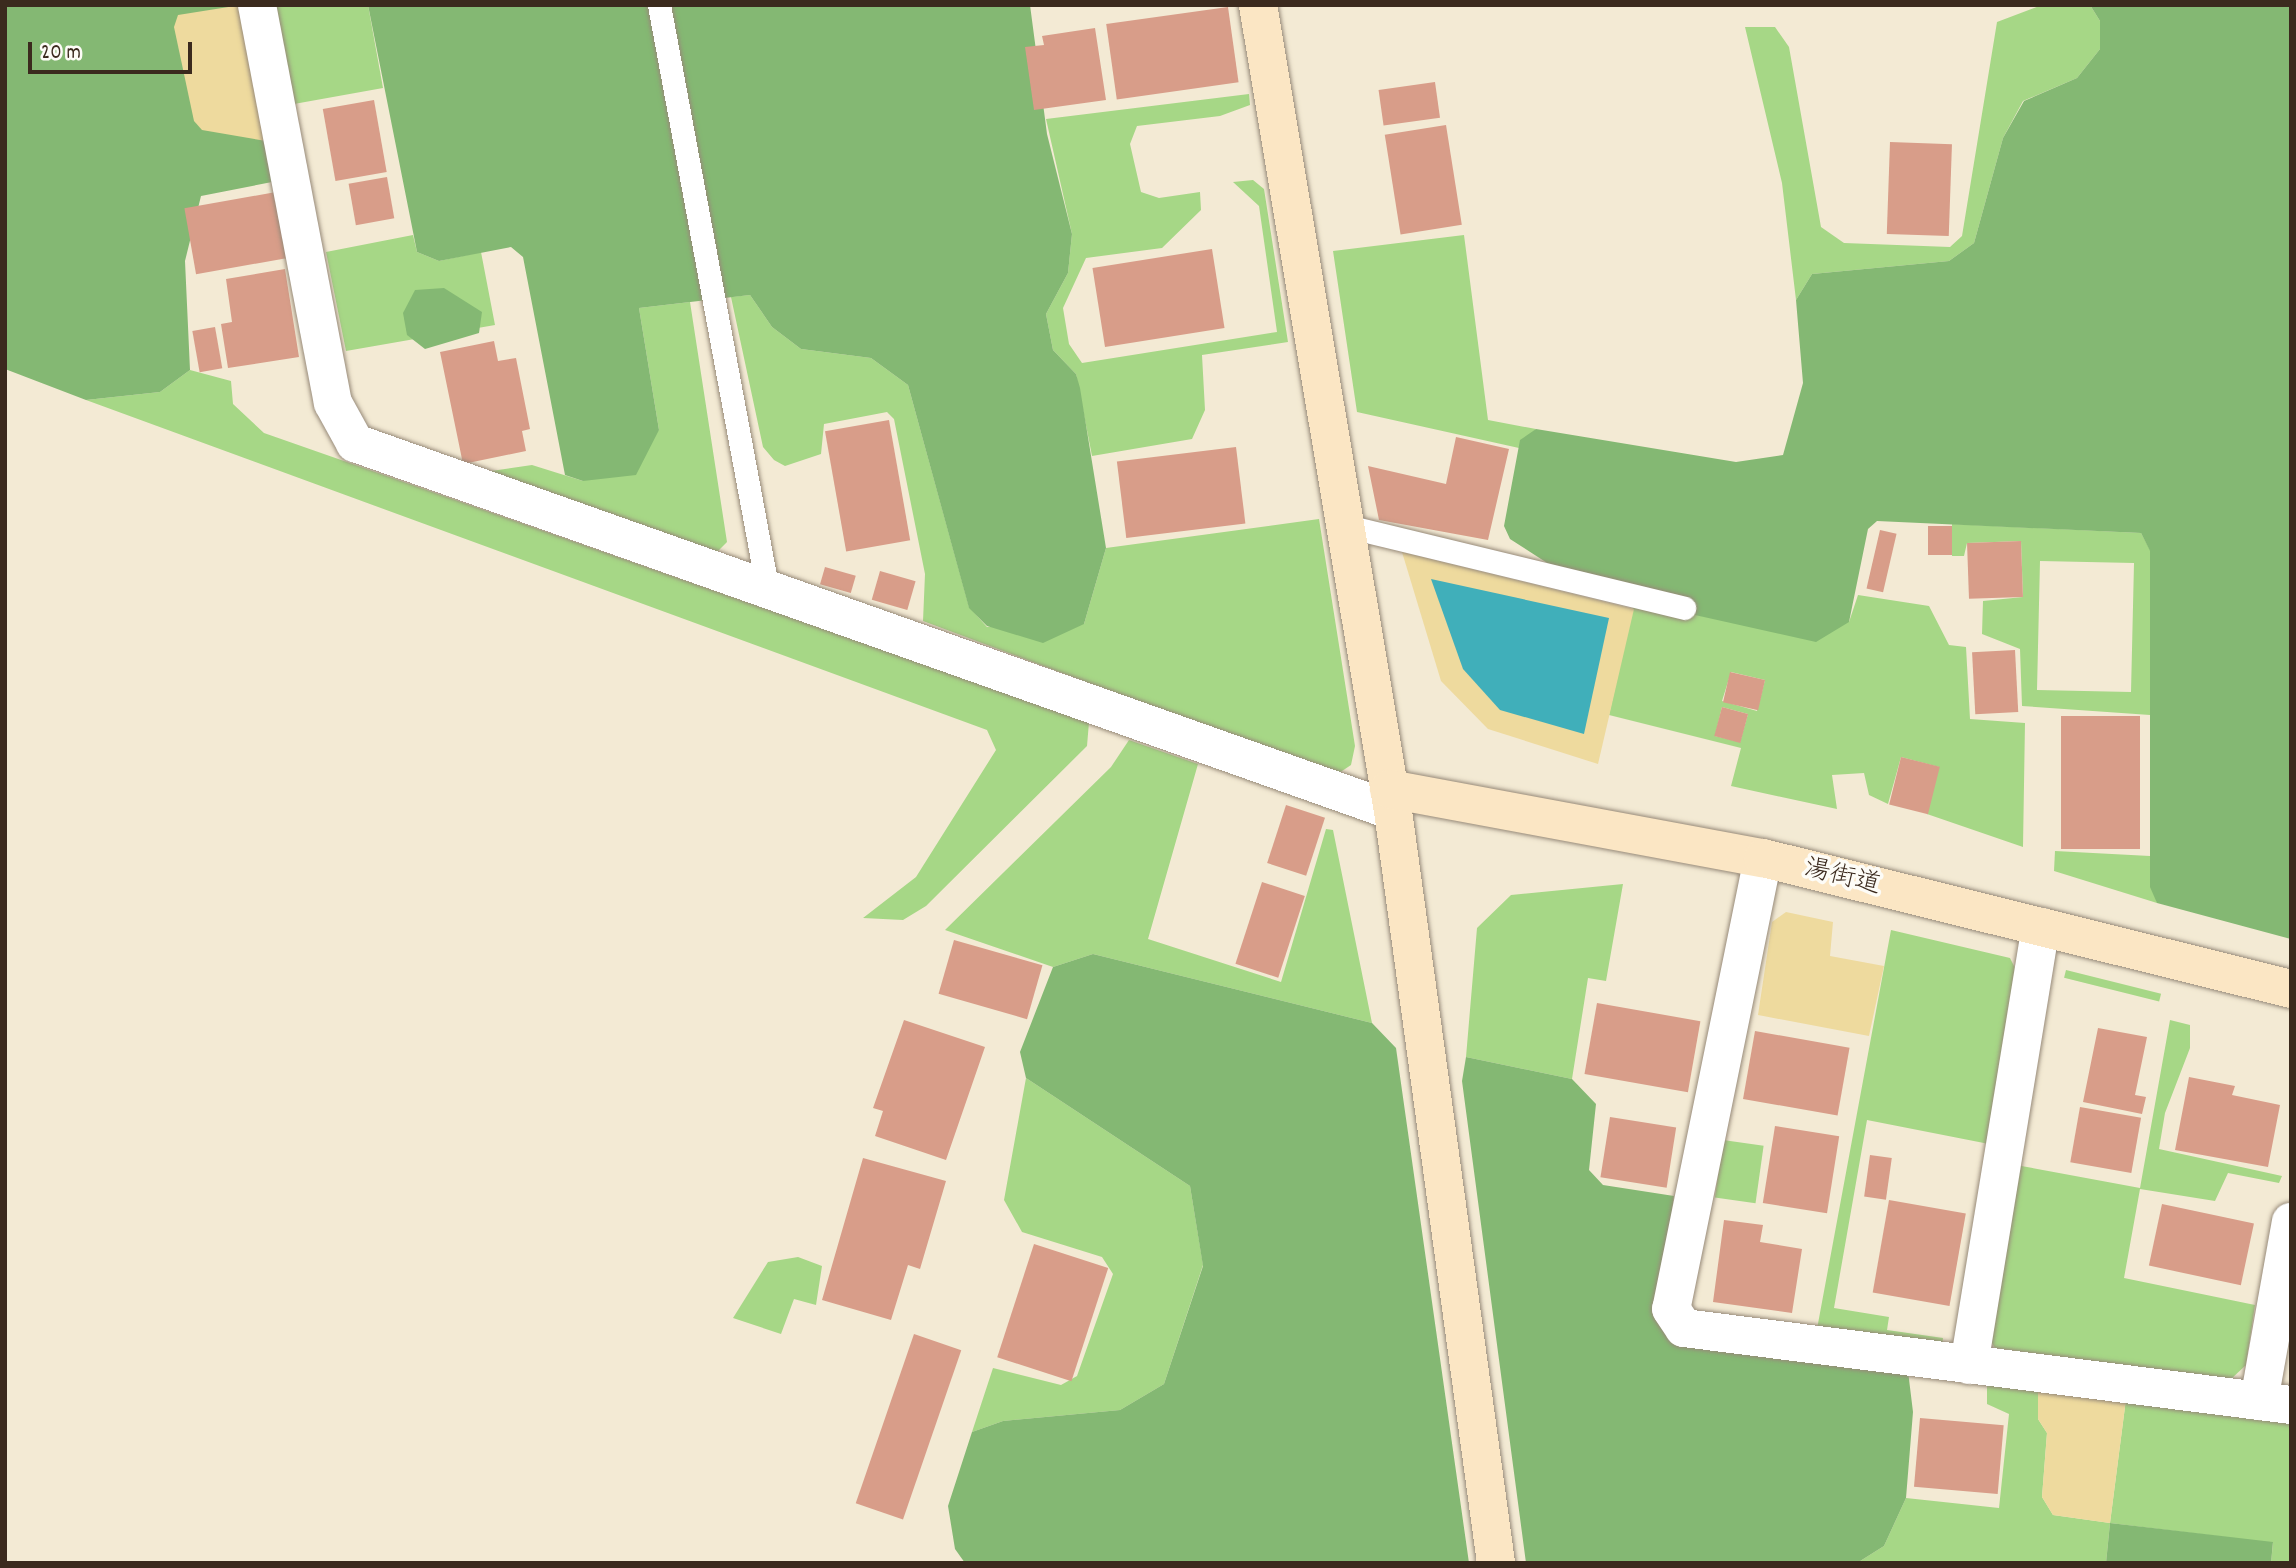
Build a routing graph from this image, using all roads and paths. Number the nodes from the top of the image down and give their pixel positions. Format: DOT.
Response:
graph roads {
  1 [pos="257,5"];
  2 [pos="659,5"];
  3 [pos="1258,5"];
  4 [pos="1346,526"];
  5 [pos="768,592"];
  6 [pos="1684,608"];
  7 [pos="1391,800"];
  8 [pos="1763,858"];
  9 [pos="2041,927"];
  10 [pos="2291,989"];
  11 [pos="2291,1222"];
  12 [pos="1969,1364"];
  13 [pos="2275,1403"];
  14 [pos="1496,1563"];
  1 -- 5 [label="street"];
  2 -- 5 [label="lane"];
  3 -- 4 [label="street"];
  4 -- 6 [label="lane"];
  4 -- 7 [label="street"];
  5 -- 7 [label="street"];
  7 -- 8 [label="street, 湯街道"];
  7 -- 14 [label="street"];
  8 -- 9 [label="street, 湯街道"];
  8 -- 12 [label="street"];
  9 -- 10 [label="street, 湯街道"];
  9 -- 12 [label="street"];
  11 -- 13 [label="street"];
  12 -- 13 [label="street"];
}
